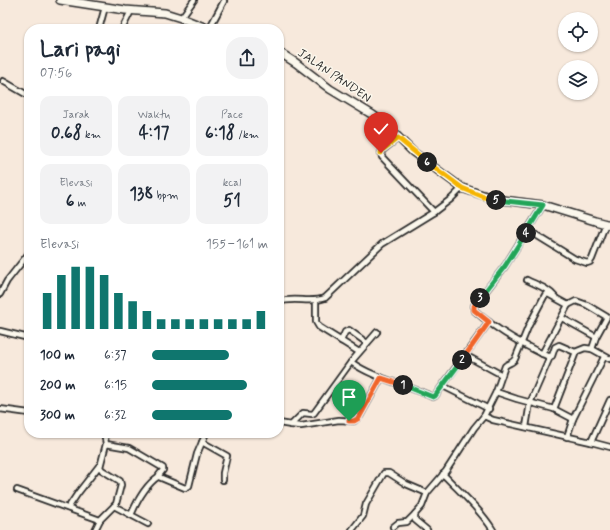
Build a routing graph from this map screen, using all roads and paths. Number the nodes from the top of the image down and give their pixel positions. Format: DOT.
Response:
graph roads {
  1 [pos="60,0"];
  2 [pos="194,0"];
  3 [pos="224,1"];
  4 [pos="105,7"];
  5 [pos="132,11"];
  6 [pos="181,18"];
  7 [pos="100,24"];
  8 [pos="125,24"];
  9 [pos="196,24"];
  10 [pos="212,24"];
  11 [pos="284,55"];
  12 [pos="3,81"];
  13 [pos="24,93"];
  14 [pos="398,138"];
  15 [pos="462,188"];
  16 [pos="543,205"];
  17 [pos="434,212"];
  18 [pos="608,224"];
  19 [pos="528,230"];
  20 [pos="24,259"];
  21 [pos="527,280"];
  22 [pos="0,294"];
  23 [pos="556,298"];
  24 [pos="284,300"];
  25 [pos="316,301"];
  26 [pos="568,305"];
  27 [pos="562,318"];
  28 [pos="489,322"];
  29 [pos="0,331"];
  30 [pos="377,332"];
  31 [pos="24,337"];
  32 [pos="596,337"];
  33 [pos="341,341"];
  34 [pos="367,343"];
  35 [pos="522,344"];
  36 [pos="592,349"];
  37 [pos="359,352"];
  38 [pos="576,352"];
  39 [pos="542,354"];
  40 [pos="465,355"];
  41 [pos="550,357"];
  42 [pos="604,357"];
  43 [pos="610,360"];
  44 [pos="351,362"];
  45 [pos="502,375"];
  46 [pos="381,378"];
  47 [pos="443,386"];
  48 [pos="496,392"];
  49 [pos="610,400"];
  50 [pos="530,403"];
  51 [pos="0,409"];
  52 [pos="488,409"];
  53 [pos="554,409"];
  54 [pos="24,412"];
  55 [pos="484,416"];
  56 [pos="574,419"];
  57 [pos="284,424"];
  58 [pos="291,425"];
  59 [pos="526,427"];
  60 [pos="567,437"];
  61 [pos="105,438"];
  62 [pos="204,438"];
  63 [pos="202,442"];
  64 [pos="591,442"];
  65 [pos="106,444"];
  66 [pos="610,447"];
  67 [pos="100,466"];
  68 [pos="443,474"];
  69 [pos="159,476"];
  70 [pos="223,480"];
  71 [pos="17,490"];
  72 [pos="427,493"];
  73 [pos="114,506"];
  74 [pos="68,508"];
  75 [pos="415,514"];
  76 [pos="131,515"];
  77 [pos="100,520"];
  78 [pos="148,524"];
  79 [pos="393,527"];
  80 [pos="95,530"];
  81 [pos="352,530"];
  82 [pos="426,530"];
  83 [pos="493,530"];
  1 -- 4 [label="street"];
  2 -- 6 [label="street"];
  3 -- 10 [label="street"];
  4 -- 5 [label="street"];
  4 -- 7 [label="street"];
  5 -- 6 [label="street"];
  5 -- 8 [label="street"];
  6 -- 9 [label="street"];
  11 -- 14 [label="street, JALAN PANDEN"];
  12 -- 13 [label="street"];
  14 -- 15 [label="street, JALAN PANDEN"];
  14 -- 17 [label="street"];
  15 -- 16 [label="street, JALAN PANDEN"];
  15 -- 17 [label="street"];
  16 -- 18 [label="street, JALAN PANDEN"];
  16 -- 19 [label="street"];
  17 -- 25 [label="street"];
  18 -- 19 [label="street"];
  19 -- 28 [label="street"];
  20 -- 22 [label="street"];
  21 -- 23 [label="street"];
  23 -- 26 [label="street"];
  23 -- 35 [label="street"];
  24 -- 25 [label="street"];
  25 -- 33 [label="street"];
  26 -- 27 [label="street"];
  26 -- 32 [label="street"];
  27 -- 32 [label="street"];
  27 -- 39 [label="street"];
  28 -- 35 [label="street"];
  28 -- 40 [label="street"];
  29 -- 31 [label="street"];
  30 -- 34 [label="street"];
  32 -- 36 [label="street"];
  33 -- 34 [label="street"];
  33 -- 37 [label="street"];
  34 -- 37 [label="street"];
  35 -- 39 [label="street"];
  35 -- 45 [label="street"];
  36 -- 38 [label="street"];
  36 -- 42 [label="street"];
  37 -- 44 [label="street"];
  38 -- 41 [label="street"];
  38 -- 53 [label="street"];
  39 -- 41 [label="street"];
  40 -- 45 [label="street"];
  40 -- 47 [label="street"];
  41 -- 50 [label="street"];
  42 -- 43 [label="street"];
  42 -- 56 [label="street"];
  44 -- 46 [label="street"];
  44 -- 58 [label="street"];
  45 -- 48 [label="street"];
  46 -- 47 [label="street"];
  46 -- 58 [label="street"];
  47 -- 52 [label="street"];
  48 -- 50 [label="street"];
  48 -- 52 [label="street"];
  49 -- 64 [label="street"];
  50 -- 53 [label="street"];
  50 -- 59 [label="street"];
  51 -- 54 [label="street"];
  52 -- 55 [label="street"];
  53 -- 56 [label="street"];
  55 -- 59 [label="street"];
  55 -- 68 [label="street"];
  56 -- 60 [label="street"];
  57 -- 58 [label="street"];
  59 -- 60 [label="street"];
  60 -- 64 [label="street"];
  61 -- 65 [label="street"];
  62 -- 63 [label="street"];
  63 -- 69 [label="street"];
  63 -- 70 [label="street"];
  64 -- 66 [label="street"];
  65 -- 67 [label="street"];
  65 -- 69 [label="street"];
  67 -- 73 [label="street"];
  67 -- 74 [label="street"];
  68 -- 72 [label="street"];
  68 -- 83 [label="street"];
  69 -- 76 [label="street"];
  71 -- 74 [label="street"];
  72 -- 75 [label="street"];
  72 -- 81 [label="street"];
  73 -- 76 [label="street"];
  73 -- 77 [label="street"];
  74 -- 77 [label="street"];
  75 -- 79 [label="street"];
  75 -- 82 [label="street"];
  76 -- 78 [label="street"];
  77 -- 80 [label="street"];
}
